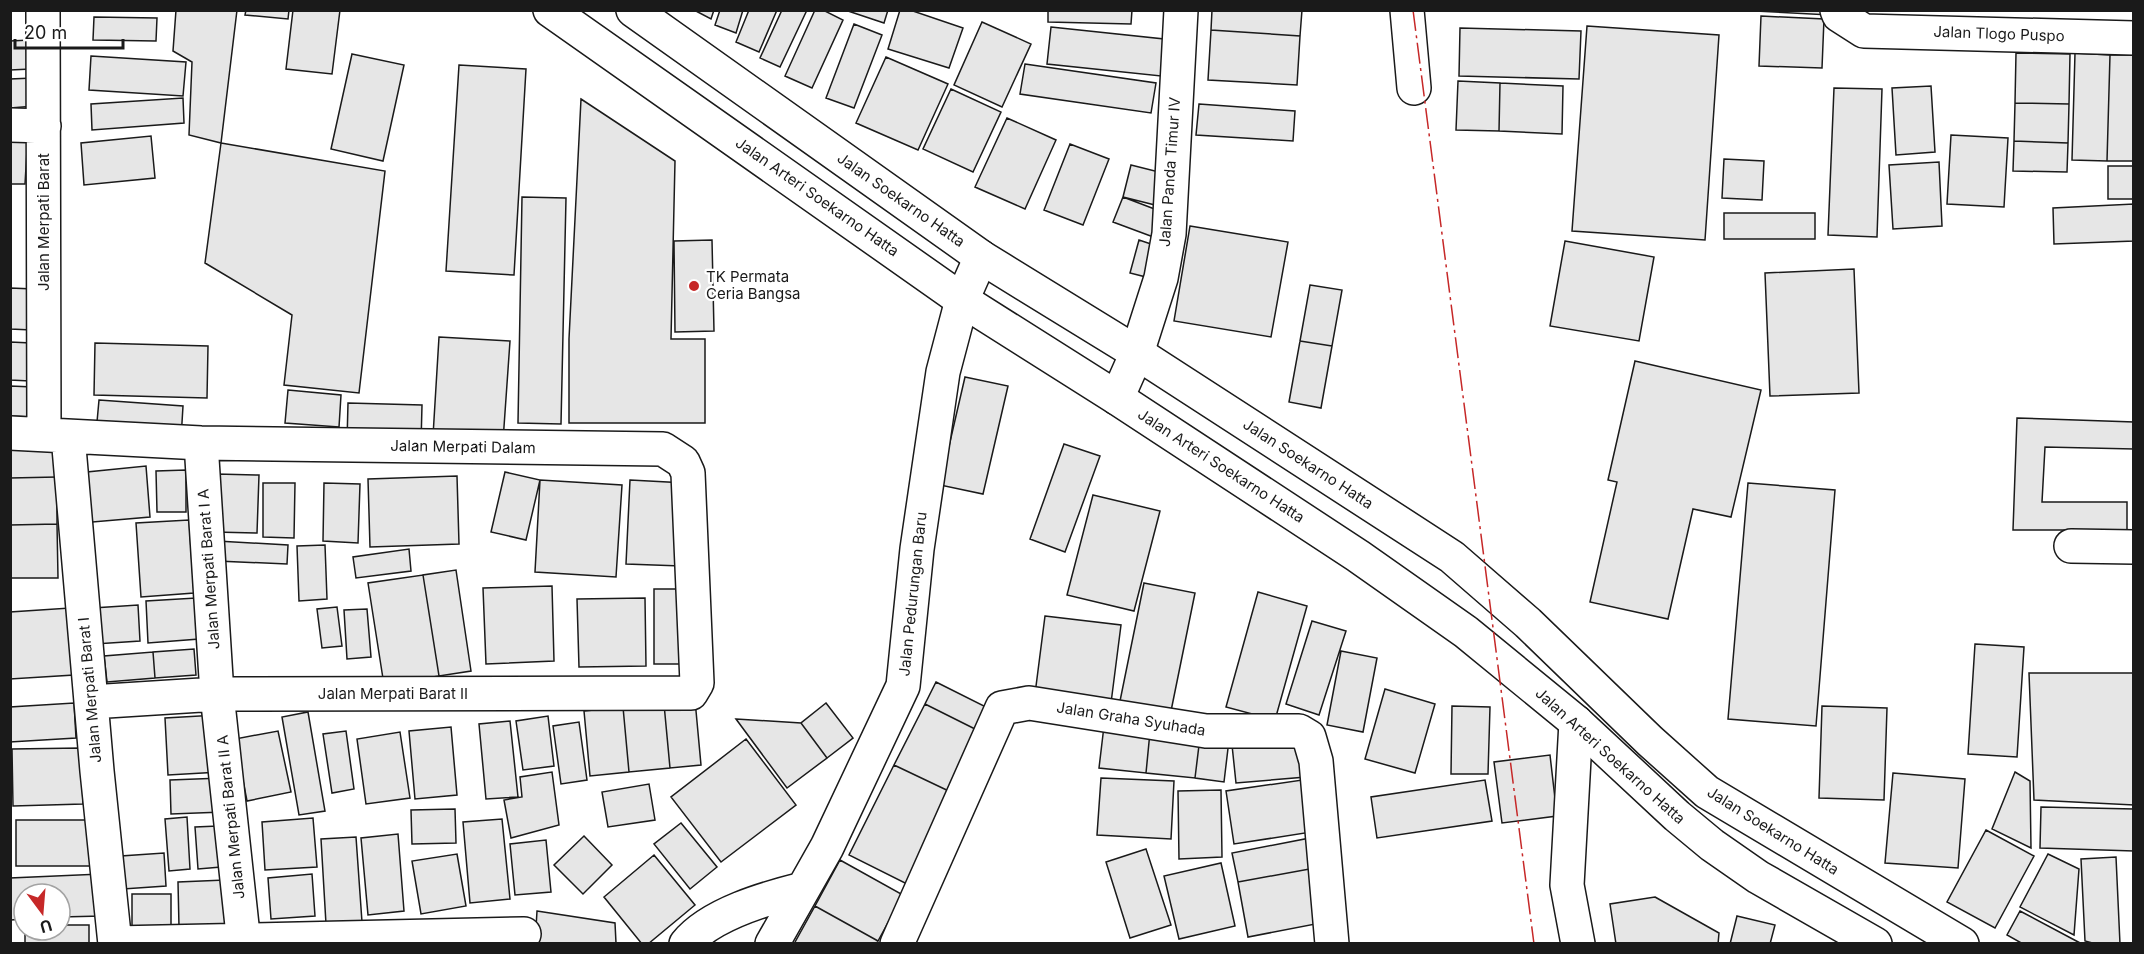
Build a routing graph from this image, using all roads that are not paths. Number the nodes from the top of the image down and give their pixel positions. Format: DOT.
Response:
graph roads {
  1 [pos="43,10"];
  2 [pos="550,10"];
  3 [pos="1181,10"];
  4 [pos="1407,10"];
  5 [pos="1837,10"];
  6 [pos="636,11"];
  7 [pos="2133,38"];
  8 [pos="1414,88"];
  9 [pos="10,125"];
  10 [pos="44,126"];
  11 [pos="981,257"];
  12 [pos="962,300"];
  13 [pos="1137,353"];
  14 [pos="1117,398"];
  15 [pos="10,433"];
  16 [pos="56,435"];
  17 [pos="201,443"];
  18 [pos="2071,546"];
  19 [pos="2133,547"];
  20 [pos="694,690"];
  21 [pos="218,694"];
  22 [pos="91,702"];
  23 [pos="1576,722"];
  24 [pos="803,889"];
  25 [pos="524,934"];
  26 [pos="244,941"];
  27 [pos="115,943"];
  28 [pos="686,944"];
  29 [pos="772,944"];
  30 [pos="897,944"];
  31 [pos="1332,944"];
  32 [pos="1578,944"];
  33 [pos="1875,944"];
  34 [pos="1962,944"];
  1 -- 10 [label="street, Jalan Merpati Barat"];
  2 -- 12 [label="street, Jalan Arteri Soekarno Hatta"];
  3 -- 13 [label="street, Jalan Panda Timur IV"];
  4 -- 8 [label="street"];
  5 -- 7 [label="street, Jalan Tlogo Puspo"];
  6 -- 11 [label="street, Jalan Soekarno Hatta"];
  9 -- 10 [label="street"];
  10 -- 16 [label="street, Jalan Merpati Barat"];
  11 -- 12 [label="street, Jalan Pedurungan Baru"];
  11 -- 13 [label="street, Jalan Soekarno Hatta"];
  12 -- 14 [label="street, Jalan Arteri Soekarno Hatta"];
  12 -- 24 [label="street, Jalan Pedurungan Baru"];
  13 -- 14 [label="street, Jalan Panda Timur IV"];
  13 -- 34 [label="street, Jalan Soekarno Hatta"];
  14 -- 23 [label="street, Jalan Arteri Soekarno Hatta"];
  15 -- 16 [label="street, Jalan Merpati Dalam"];
  16 -- 17 [label="street, Jalan Merpati Dalam"];
  16 -- 22 [label="street, Jalan Merpati Barat I"];
  17 -- 20 [label="street, Jalan Merpati Dalam"];
  17 -- 21 [label="street, Jalan Merpati Barat I A"];
  18 -- 19 [label="street"];
  20 -- 21 [label="street, Jalan Merpati Barat II"];
  21 -- 22 [label="street, Jalan Merpati Barat II"];
  21 -- 26 [label="street, Jalan Merpati Barat II A"];
  22 -- 27 [label="street, Jalan Merpati Barat I"];
  23 -- 32 [label="street"];
  23 -- 33 [label="street, Jalan Arteri Soekarno Hatta"];
  24 -- 28 [label="street"];
  24 -- 29 [label="street, Jalan Pedurungan Baru"];
  25 -- 26 [label="street"];
  26 -- 27 [label="street"];
  30 -- 31 [label="street, Jalan Graha Syuhada"];
}
